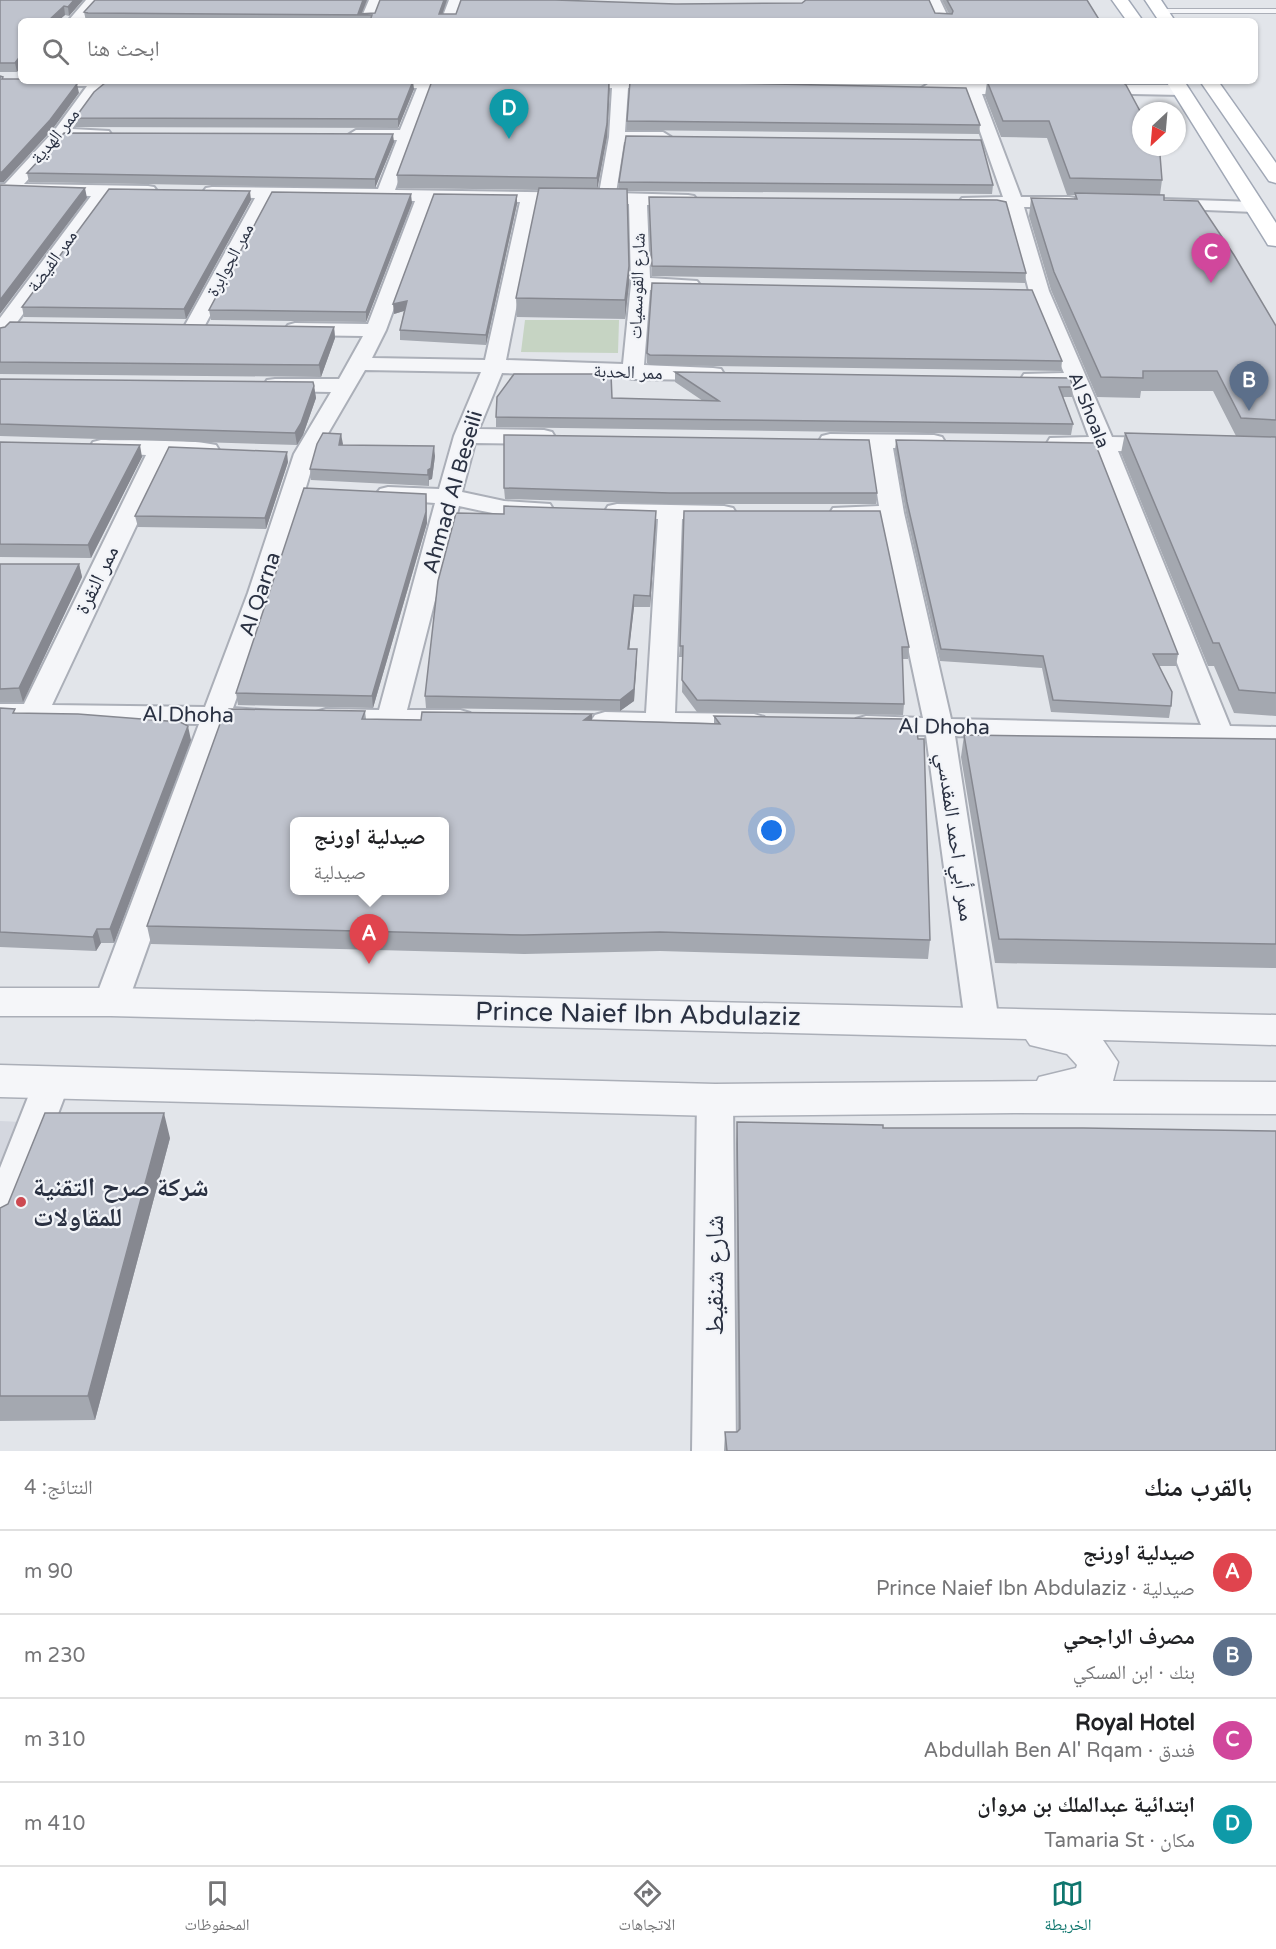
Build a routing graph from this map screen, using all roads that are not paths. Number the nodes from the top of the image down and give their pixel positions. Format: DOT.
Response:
graph roads {
  1 [pos="94,0"];
  2 [pos="376,0"];
  3 [pos="456,0"];
  4 [pos="933,0"];
  5 [pos="1120,0"];
  6 [pos="1160,11"];
  7 [pos="1276,11"];
  8 [pos="78,18"];
  9 [pos="368,18"];
  10 [pos="449,18"];
  11 [pos="942,18"];
  12 [pos="1133,18"];
  13 [pos="97,84"];
  14 [pos="425,84"];
  15 [pos="561,84"];
  16 [pos="620,84"];
  17 [pos="1211,84"];
  18 [pos="972,85"];
  19 [pos="1178,86"];
  20 [pos="917,88"];
  21 [pos="1043,90"];
  22 [pos="1078,90"];
  23 [pos="60,134"];
  24 [pos="119,134"];
  25 [pos="345,135"];
  26 [pos="405,135"];
  27 [pos="617,137"];
  28 [pos="675,137"];
  29 [pos="1276,177"];
  30 [pos="5,189"];
  31 [pos="104,190"];
  32 [pos="162,191"];
  33 [pos="196,192"];
  34 [pos="266,194"];
  35 [pos="385,194"];
  36 [pos="426,195"];
  37 [pos="530,196"];
  38 [pos="607,197"];
  39 [pos="638,199"];
  40 [pos="709,200"];
  41 [pos="955,202"];
  42 [pos="1014,202"];
  43 [pos="1082,202"];
  44 [pos="1140,204"];
  45 [pos="1254,207"];
  46 [pos="1276,240"];
  47 [pos="641,284"];
  48 [pos="711,285"];
  49 [pos="1015,291"];
  50 [pos="1039,291"];
  51 [pos="28,326"];
  52 [pos="170,326"];
  53 [pos="194,327"];
  54 [pos="217,327"];
  55 [pos="274,328"];
  56 [pos="2,329"];
  57 [pos="376,330"];
  58 [pos="494,366"];
  59 [pos="633,373"];
  60 [pos="352,375"];
  61 [pos="738,375"];
  62 [pos="1008,379"];
  63 [pos="1078,380"];
  64 [pos="252,385"];
  65 [pos="465,436"];
  66 [pos="560,437"];
  67 [pos="809,441"];
  68 [pos="880,442"];
  69 [pos="950,442"];
  70 [pos="1032,443"];
  71 [pos="1102,444"];
  72 [pos="80,446"];
  73 [pos="1184,446"];
  74 [pos="161,448"];
  75 [pos="227,451"];
  76 [pos="367,492"];
  77 [pos="450,497"];
  78 [pos="563,510"];
  79 [pos="599,511"];
  80 [pos="670,513"];
  81 [pos="752,513"];
  82 [pos="822,513"];
  83 [pos="892,513"];
  84 [pos="0,712"];
  85 [pos="34,712"];
  86 [pos="217,716"];
  87 [pos="391,718"];
  88 [pos="484,720"];
  89 [pos="578,721"];
  90 [pos="660,722"];
  91 [pos="776,724"];
  92 [pos="834,725"];
  93 [pos="939,727"];
  94 [pos="1219,734"];
  95 [pos="1276,736"];
  96 [pos="0,1002"];
  97 [pos="111,1002"];
  98 [pos="982,1022"];
  99 [pos="1276,1030"];
  100 [pos="0,1081"];
  101 [pos="52,1082"];
  102 [pos="1014,1097"];
  103 [pos="1276,1098"];
  104 [pos="715,1100"];
  105 [pos="0,1217"];
  106 [pos="714,1451"];
  1 -- 8 [label="street"];
  2 -- 9 [label="street"];
  3 -- 10 [label="street"];
  4 -- 11 [label="street"];
  5 -- 12 [label="main road"];
  6 -- 7 [label="lane"];
  13 -- 23 [label="street, ممر الهدية"];
  14 -- 26 [label="street"];
  15 -- 16 [label="street"];
  16 -- 27 [label="street"];
  17 -- 29 [label="main road"];
  18 -- 20 [label="street"];
  18 -- 21 [label="street"];
  18 -- 42 [label="street, Al Shoala"];
  19 -- 22 [label="street"];
  19 -- 45 [label="main road"];
  23 -- 24 [label="street"];
  23 -- 30 [label="street, ممر الهدية"];
  25 -- 26 [label="street"];
  26 -- 35 [label="street"];
  27 -- 28 [label="street"];
  27 -- 38 [label="street"];
  30 -- 31 [label="street"];
  31 -- 32 [label="street"];
  31 -- 56 [label="street, ممر الفيضة"];
  33 -- 34 [label="street"];
  34 -- 35 [label="street"];
  34 -- 53 [label="street, ممر الجوابرة"];
  35 -- 36 [label="street"];
  36 -- 37 [label="street"];
  36 -- 57 [label="street, Al Qarna"];
  37 -- 38 [label="street"];
  37 -- 58 [label="street, Ahmad Al Beseili"];
  38 -- 39 [label="street"];
  39 -- 40 [label="street"];
  39 -- 47 [label="street, شارع القوسميات"];
  41 -- 42 [label="street"];
  42 -- 43 [label="street"];
  42 -- 50 [label="street, Al Shoala"];
  44 -- 45 [label="street"];
  45 -- 46 [label="main road"];
  47 -- 48 [label="street"];
  47 -- 59 [label="street, شارع القوسميات"];
  49 -- 50 [label="street"];
  50 -- 63 [label="street, Al Shoala"];
  51 -- 56 [label="street"];
  52 -- 53 [label="street"];
  53 -- 54 [label="street"];
  55 -- 57 [label="street"];
  57 -- 60 [label="street, Al Qarna"];
  58 -- 59 [label="street, ممر الحدبة"];
  58 -- 60 [label="street, ممر الحدبة"];
  58 -- 65 [label="street, Ahmad Al Beseili"];
  59 -- 61 [label="street, ممر الحدبة"];
  60 -- 64 [label="street, ممر الحدبة"];
  60 -- 86 [label="street, Al Qarna"];
  62 -- 63 [label="street"];
  63 -- 71 [label="street, Al Shoala"];
  65 -- 66 [label="street"];
  65 -- 77 [label="street, Ahmad Al Beseili"];
  67 -- 68 [label="street"];
  68 -- 69 [label="street"];
  68 -- 83 [label="street, ممر أبي احمد المقدسي"];
  70 -- 71 [label="street"];
  71 -- 73 [label="street"];
  71 -- 94 [label="street, Al Shoala"];
  72 -- 74 [label="street"];
  74 -- 75 [label="street"];
  74 -- 85 [label="street, ممر النقرة"];
  76 -- 77 [label="street"];
  77 -- 78 [label="street"];
  77 -- 87 [label="street, Ahmad Al Beseili"];
  79 -- 80 [label="street"];
  80 -- 81 [label="street"];
  80 -- 90 [label="street"];
  82 -- 83 [label="street"];
  83 -- 93 [label="street, ممر أبي احمد المقدسي"];
  84 -- 85 [label="street, Al Dhoha"];
  85 -- 86 [label="street, Al Dhoha"];
  86 -- 87 [label="street, Al Dhoha"];
  86 -- 97 [label="street, Al Qarna"];
  87 -- 88 [label="street, Al Dhoha"];
  89 -- 90 [label="street"];
  90 -- 91 [label="street"];
  92 -- 93 [label="street, Al Dhoha"];
  93 -- 94 [label="street, Al Dhoha"];
  93 -- 98 [label="street, ممر أبي احمد المقدسي"];
  94 -- 95 [label="street, Al Dhoha"];
  96 -- 97 [label="street, Prince Naief Ibn Abdulaziz"];
  97 -- 98 [label="street, Prince Naief Ibn Abdulaziz"];
  98 -- 99 [label="street, Prince Naief Ibn Abdulaziz"];
  98 -- 102 [label="street"];
  100 -- 101 [label="street"];
  101 -- 104 [label="street"];
  101 -- 105 [label="street"];
  102 -- 103 [label="street"];
  102 -- 104 [label="street"];
  104 -- 106 [label="street, شارع شنقيط"];
}
